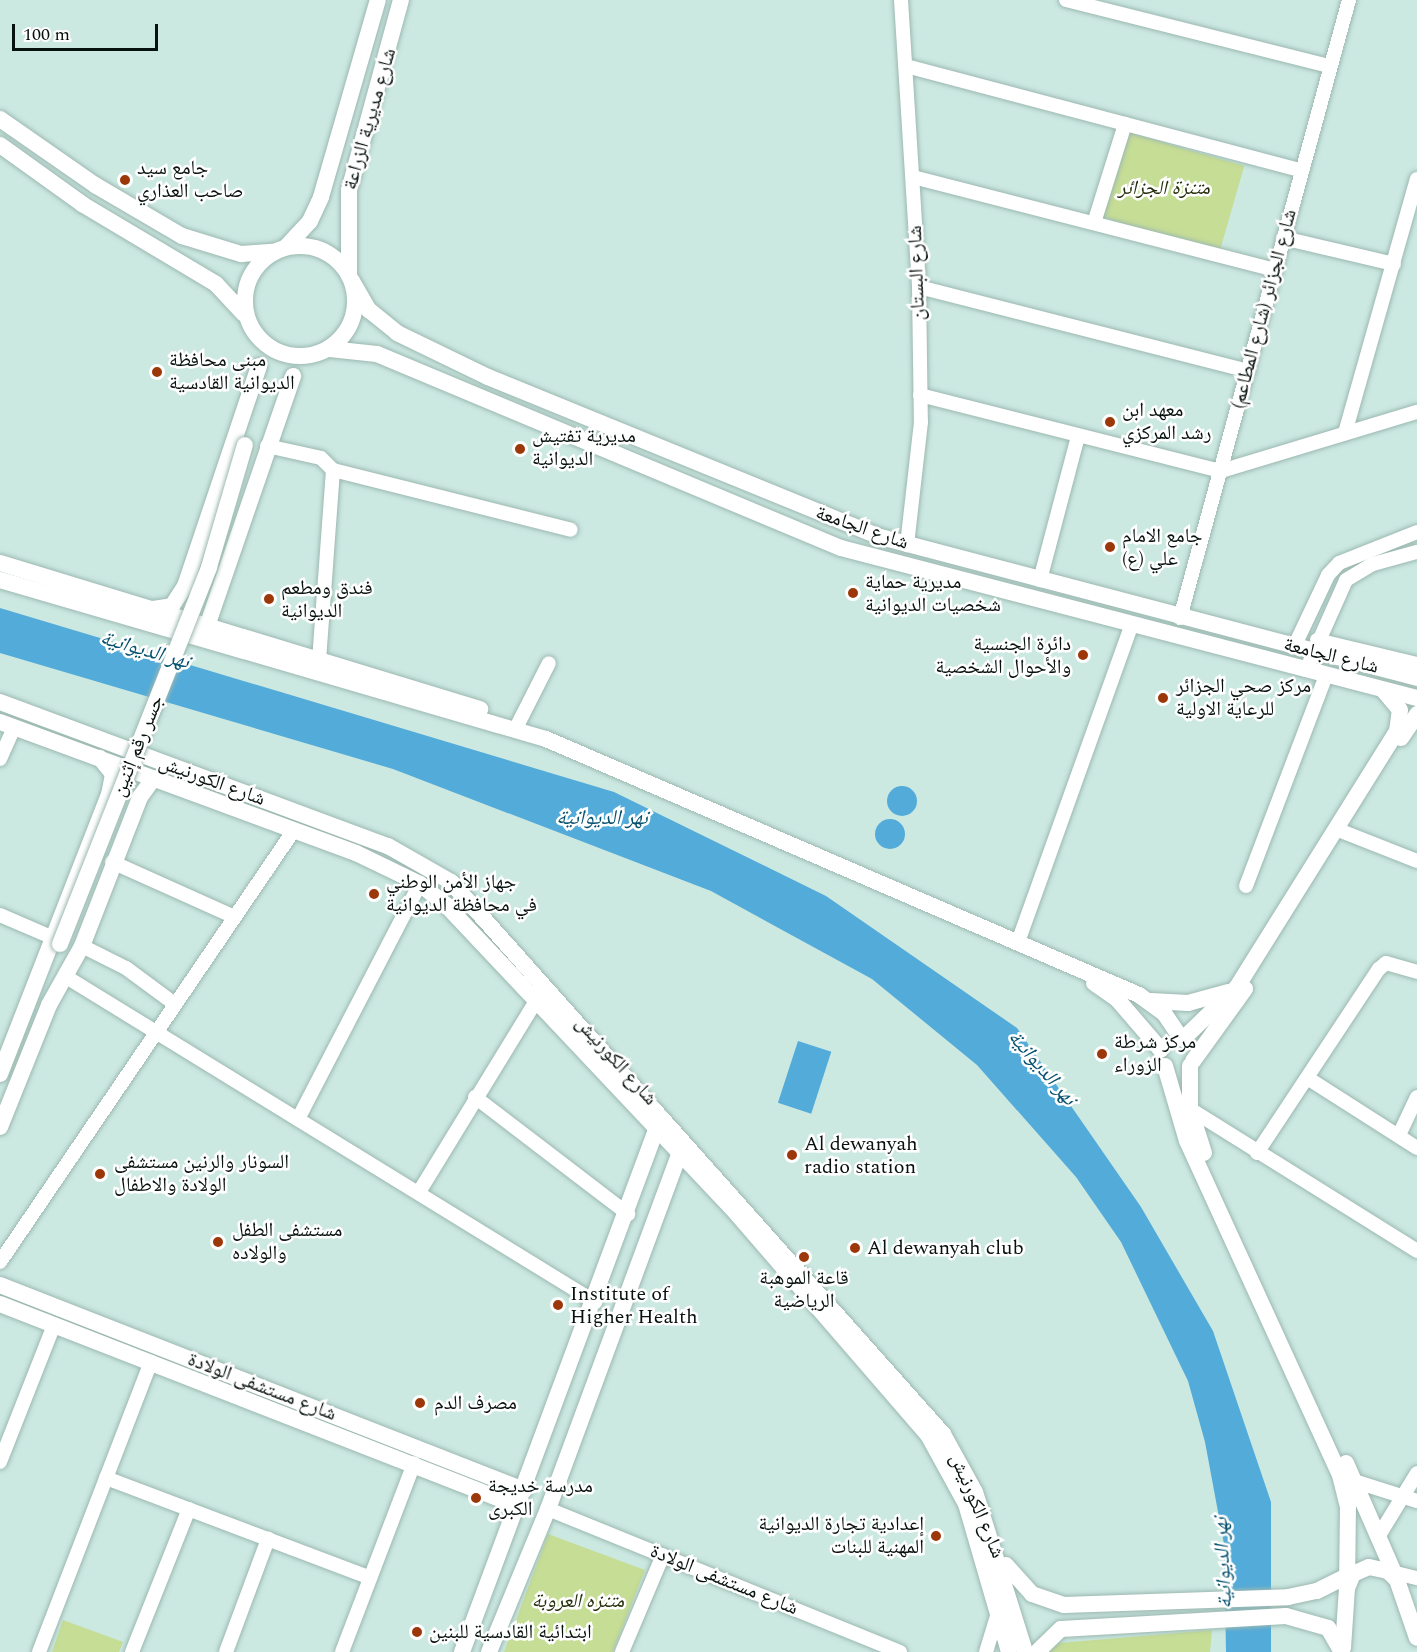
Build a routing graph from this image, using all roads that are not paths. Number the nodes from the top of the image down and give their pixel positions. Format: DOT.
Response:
graph roads {
  1 [pos="378,0"];
  2 [pos="401,0"];
  3 [pos="901,0"];
  4 [pos="1066,0"];
  5 [pos="1349,0"];
  6 [pos="906,66"];
  7 [pos="1329,66"];
  8 [pos="0,119"];
  9 [pos="1125,124"];
  10 [pos="0,145"];
  11 [pos="1301,170"];
  12 [pos="914,177"];
  13 [pos="1417,179"];
  14 [pos="1094,223"];
  15 [pos="1283,238"];
  16 [pos="280,250"];
  17 [pos="1394,264"];
  18 [pos="1275,270"];
  19 [pos="351,278"];
  20 [pos="919,287"];
  21 [pos="244,314"];
  22 [pos="255,332"];
  23 [pos="327,350"];
  24 [pos="259,366"];
  25 [pos="1248,371"];
  26 [pos="920,395"];
  27 [pos="1417,412"];
  28 [pos="1345,433"];
  29 [pos="1078,436"];
  30 [pos="256,446"];
  31 [pos="333,470"];
  32 [pos="1221,471"];
  33 [pos="850,526"];
  34 [pos="571,530"];
  35 [pos="1417,532"];
  36 [pos="907,545"];
  37 [pos="841,548"];
  38 [pos="1360,550"];
  39 [pos="1417,552"];
  40 [pos="951,556"];
  41 [pos="0,564"];
  42 [pos="1367,567"];
  43 [pos="943,578"];
  44 [pos="0,580"];
  45 [pos="1040,580"];
  46 [pos="152,609"];
  47 [pos="1180,618"];
  48 [pos="150,627"];
  49 [pos="1131,627"];
  50 [pos="204,634"];
  51 [pos="1315,646"];
  52 [pos="1294,647"];
  53 [pos="319,660"];
  54 [pos="1348,661"];
  55 [pos="549,663"];
  56 [pos="1417,664"];
  57 [pos="1306,670"];
  58 [pos="1333,677"];
  59 [pos="1417,678"];
  60 [pos="1383,689"];
  61 [pos="1417,698"];
  62 [pos="0,702"];
  63 [pos="1416,718"];
  64 [pos="7,724"];
  65 [pos="518,724"];
  66 [pos="546,739"];
  67 [pos="99,757"];
  68 [pos="0,759"];
  69 [pos="153,779"];
  70 [pos="294,830"];
  71 [pos="1338,830"];
  72 [pos="388,846"];
  73 [pos="1417,861"];
  74 [pos="112,862"];
  75 [pos="377,862"];
  76 [pos="452,882"];
  77 [pos="420,884"];
  78 [pos="1246,886"];
  79 [pos="436,896"];
  80 [pos="0,915"];
  81 [pos="232,916"];
  82 [pos="66,942"];
  83 [pos="1018,942"];
  84 [pos="1058,959"];
  85 [pos="1417,972"];
  86 [pos="68,978"];
  87 [pos="1237,987"];
  88 [pos="1149,1001"];
  89 [pos="172,1002"];
  90 [pos="534,1004"];
  91 [pos="49,1005"];
  92 [pos="577,1018"];
  93 [pos="154,1028"];
  94 [pos="563,1034"];
  95 [pos="1182,1039"];
  96 [pos="1163,1058"];
  97 [pos="1191,1063"];
  98 [pos="0,1074"];
  99 [pos="1309,1079"];
  100 [pos="475,1097"];
  101 [pos="1417,1097"];
  102 [pos="1190,1109"];
  103 [pos="298,1119"];
  104 [pos="660,1121"];
  105 [pos="0,1127"];
  106 [pos="1399,1135"];
  107 [pos="682,1145"];
  108 [pos="1417,1148"];
  109 [pos="1257,1153"];
  110 [pos="419,1192"];
  111 [pos="628,1214"];
  112 [pos="1417,1251"];
  113 [pos="0,1262"];
  114 [pos="0,1285"];
  115 [pos="595,1302"];
  116 [pos="0,1304"];
  117 [pos="54,1325"];
  118 [pos="579,1344"];
  119 [pos="606,1353"];
  120 [pos="151,1362"];
  121 [pos="252,1392"];
  122 [pos="0,1462"];
  123 [pos="414,1463"];
  124 [pos="1417,1473"];
  125 [pos="106,1478"];
  126 [pos="1354,1481"];
  127 [pos="521,1498"];
  128 [pos="1411,1499"];
  129 [pos="1348,1506"];
  130 [pos="189,1509"];
  131 [pos="548,1509"];
  132 [pos="1378,1537"];
  133 [pos="268,1539"];
  134 [pos="996,1549"];
  135 [pos="663,1555"];
  136 [pos="1393,1574"];
  137 [pos="370,1578"];
  138 [pos="1350,1578"];
  139 [pos="1417,1578"];
  140 [pos="1313,1592"];
  141 [pos="998,1612"];
  142 [pos="468,1635"];
  143 [pos="1417,1638"];
  144 [pos="490,1648"];
  145 [pos="344,1651"];
  146 [pos="896,1651"];
  147 [pos="39,1652"];
  148 [pos="132,1652"];
  149 [pos="226,1652"];
  150 [pos="462,1652"];
  151 [pos="622,1652"];
  152 [pos="986,1652"];
  153 [pos="1009,1652"];
  154 [pos="1025,1652"];
  155 [pos="1037,1652"];
  156 [pos="1343,1652"];
  1 -- 16 [label="main road, شارع مديرية الزراعة"];
  2 -- 19 [label="main road, شارع مديرية الزراعة"];
  3 -- 6 [label="street, شارع البستان"];
  4 -- 7 [label="street"];
  5 -- 7 [label="street, شارع الجزائر (شارع المطاعم)"];
  6 -- 9 [label="street"];
  6 -- 12 [label="street, شارع البستان"];
  7 -- 11 [label="street, شارع الجزائر (شارع المطاعم)"];
  8 -- 16 [label="main road"];
  9 -- 11 [label="street"];
  9 -- 14 [label="street"];
  10 -- 21 [label="main road"];
  11 -- 15 [label="street, شارع الجزائر (شارع المطاعم)"];
  12 -- 14 [label="street"];
  12 -- 20 [label="street, شارع البستان"];
  13 -- 17 [label="street"];
  14 -- 18 [label="street"];
  15 -- 17 [label="street"];
  15 -- 18 [label="street, شارع الجزائر (شارع المطاعم)"];
  16 -- 19 [label="main road"];
  16 -- 21 [label="main road"];
  17 -- 28 [label="street"];
  18 -- 25 [label="street, شارع الجزائر (شارع المطاعم)"];
  19 -- 23 [label="main road"];
  19 -- 33 [label="main road, شارع الجامعة"];
  20 -- 25 [label="street"];
  20 -- 26 [label="street, شارع البستان"];
  21 -- 22 [label="main road"];
  22 -- 23 [label="main road"];
  22 -- 24 [label="main road"];
  23 -- 30 [label="main road"];
  23 -- 37 [label="main road, شارع الجامعة"];
  24 -- 30 [label="main road"];
  24 -- 46 [label="main road"];
  25 -- 32 [label="street, شارع الجزائر (شارع المطاعم)"];
  26 -- 29 [label="street"];
  26 -- 36 [label="street, شارع البستان"];
  27 -- 28 [label="street"];
  28 -- 32 [label="street"];
  29 -- 32 [label="street"];
  29 -- 45 [label="street"];
  30 -- 31 [label="street"];
  30 -- 50 [label="main road"];
  30 -- 82 [label="main road, جسر رقم إثنين"];
  31 -- 34 [label="street"];
  31 -- 53 [label="street"];
  32 -- 47 [label="street, شارع الجزائر (شارع المطاعم)"];
  33 -- 36 [label="main road, شارع الجامعة"];
  33 -- 37 [label="main road"];
  35 -- 38 [label="street"];
  36 -- 40 [label="main road, شارع الجامعة"];
  37 -- 43 [label="main road, شارع الجامعة"];
  38 -- 42 [label="street"];
  38 -- 52 [label="street"];
  39 -- 42 [label="street"];
  40 -- 43 [label="main road"];
  40 -- 45 [label="main road, شارع الجامعة"];
  41 -- 46 [label="main road"];
  42 -- 51 [label="street"];
  43 -- 49 [label="main road, شارع الجامعة"];
  44 -- 48 [label="main road"];
  45 -- 47 [label="main road, شارع الجامعة"];
  46 -- 48 [label="main road"];
  46 -- 50 [label="main road"];
  47 -- 52 [label="main road, شارع الجامعة"];
  48 -- 50 [label="main road"];
  49 -- 57 [label="main road, شارع الجامعة"];
  49 -- 83 [label="street"];
  50 -- 53 [label="main road"];
  50 -- 66 [label="main road"];
  51 -- 52 [label="main road, شارع الجامعة"];
  51 -- 54 [label="main road, شارع الجامعة"];
  51 -- 56 [label="street"];
  51 -- 57 [label="street"];
  53 -- 65 [label="main road"];
  54 -- 58 [label="main road"];
  54 -- 59 [label="main road, شارع الجامعة"];
  55 -- 65 [label="street"];
  57 -- 58 [label="main road, شارع الجامعة"];
  58 -- 60 [label="main road, شارع الجامعة"];
  58 -- 78 [label="street"];
  60 -- 61 [label="main road, شارع الجامعة"];
  60 -- 71 [label="main road"];
  62 -- 72 [label="main road, شارع الكورنيش"];
  63 -- 71 [label="main road"];
  64 -- 67 [label="main road, شارع الكورنيش"];
  64 -- 68 [label="street"];
  65 -- 66 [label="main road"];
  66 -- 83 [label="main road"];
  67 -- 69 [label="main road, شارع الكورنيش"];
  67 -- 82 [label="main road"];
  69 -- 70 [label="main road, شارع الكورنيش"];
  69 -- 74 [label="main road"];
  70 -- 75 [label="main road, شارع الكورنيش"];
  70 -- 81 [label="street"];
  71 -- 73 [label="street"];
  71 -- 87 [label="main road"];
  71 -- 97 [label="main road"];
  72 -- 75 [label="main road"];
  72 -- 76 [label="main road, شارع الكورنيش"];
  74 -- 81 [label="street"];
  74 -- 82 [label="main road"];
  75 -- 77 [label="main road, شارع الكورنيش"];
  76 -- 79 [label="main road"];
  76 -- 92 [label="main road, شارع الكورنيش"];
  77 -- 79 [label="main road, شارع الكورنيش"];
  77 -- 103 [label="street"];
  79 -- 90 [label="main road, شارع الكورنيش"];
  80 -- 82 [label="street"];
  81 -- 89 [label="street"];
  82 -- 86 [label="main road"];
  82 -- 89 [label="street"];
  82 -- 91 [label="main road"];
  82 -- 98 [label="main road"];
  83 -- 84 [label="main road"];
  84 -- 88 [label="main road"];
  84 -- 96 [label="main road"];
  85 -- 99 [label="street"];
  86 -- 91 [label="main road"];
  86 -- 93 [label="street"];
  87 -- 88 [label="main road"];
  87 -- 95 [label="main road"];
  88 -- 95 [label="main road"];
  89 -- 93 [label="street"];
  90 -- 94 [label="main road, شارع الكورنيش"];
  90 -- 100 [label="street"];
  91 -- 105 [label="main road"];
  92 -- 94 [label="main road"];
  92 -- 104 [label="main road, شارع الكورنيش"];
  93 -- 103 [label="street"];
  93 -- 113 [label="street"];
  94 -- 104 [label="main road, شارع الكورنيش"];
  95 -- 96 [label="main road"];
  95 -- 97 [label="main road"];
  96 -- 97 [label="main road"];
  96 -- 129 [label="main road"];
  97 -- 102 [label="main road"];
  99 -- 106 [label="street"];
  99 -- 109 [label="street"];
  100 -- 110 [label="street"];
  100 -- 111 [label="street"];
  101 -- 106 [label="street"];
  102 -- 109 [label="street"];
  102 -- 126 [label="main road"];
  103 -- 110 [label="street"];
  104 -- 107 [label="main road, شارع الكورنيش"];
  104 -- 111 [label="main road"];
  106 -- 108 [label="street"];
  107 -- 119 [label="main road"];
  107 -- 134 [label="main road, شارع الكورنيش"];
  107 -- 141 [label="main road, شارع الكورنيش"];
  109 -- 112 [label="street"];
  110 -- 115 [label="street"];
  111 -- 115 [label="main road"];
  114 -- 121 [label="main road, شارع مستشفى الولادة"];
  115 -- 118 [label="main road"];
  116 -- 117 [label="main road, شارع مستشفى الولادة"];
  117 -- 120 [label="main road, شارع مستشفى الولادة"];
  117 -- 122 [label="street"];
  118 -- 119 [label="main road"];
  118 -- 127 [label="main road"];
  119 -- 131 [label="main road"];
  120 -- 121 [label="main road, شارع مستشفى الولادة"];
  120 -- 125 [label="street"];
  121 -- 123 [label="main road, شارع مستشفى الولادة"];
  121 -- 127 [label="main road, شارع مستشفى الولادة"];
  123 -- 127 [label="main road, شارع مستشفى الولادة"];
  123 -- 137 [label="street"];
  124 -- 128 [label="street"];
  125 -- 130 [label="street"];
  125 -- 147 [label="street"];
  126 -- 128 [label="street"];
  126 -- 132 [label="main road"];
  127 -- 142 [label="main road"];
  128 -- 132 [label="street"];
  129 -- 138 [label="main road"];
  129 -- 140 [label="main road"];
  130 -- 133 [label="street"];
  130 -- 148 [label="street"];
  131 -- 135 [label="street, شارع مستشفى الولادة"];
  131 -- 144 [label="main road"];
  132 -- 136 [label="main road"];
  133 -- 137 [label="street"];
  133 -- 149 [label="street"];
  134 -- 140 [label="main road"];
  134 -- 154 [label="main road, شارع الكورنيش"];
  135 -- 146 [label="street, شارع مستشفى الولادة"];
  135 -- 151 [label="street"];
  136 -- 138 [label="main road"];
  136 -- 139 [label="street"];
  136 -- 143 [label="main road"];
  137 -- 145 [label="street"];
  138 -- 140 [label="main road"];
  138 -- 156 [label="main road"];
  141 -- 152 [label="street"];
  141 -- 153 [label="main road, شارع الكورنيش"];
  142 -- 144 [label="main road"];
  142 -- 150 [label="main road"];
  155 -- 156 [label="main road"];
}
